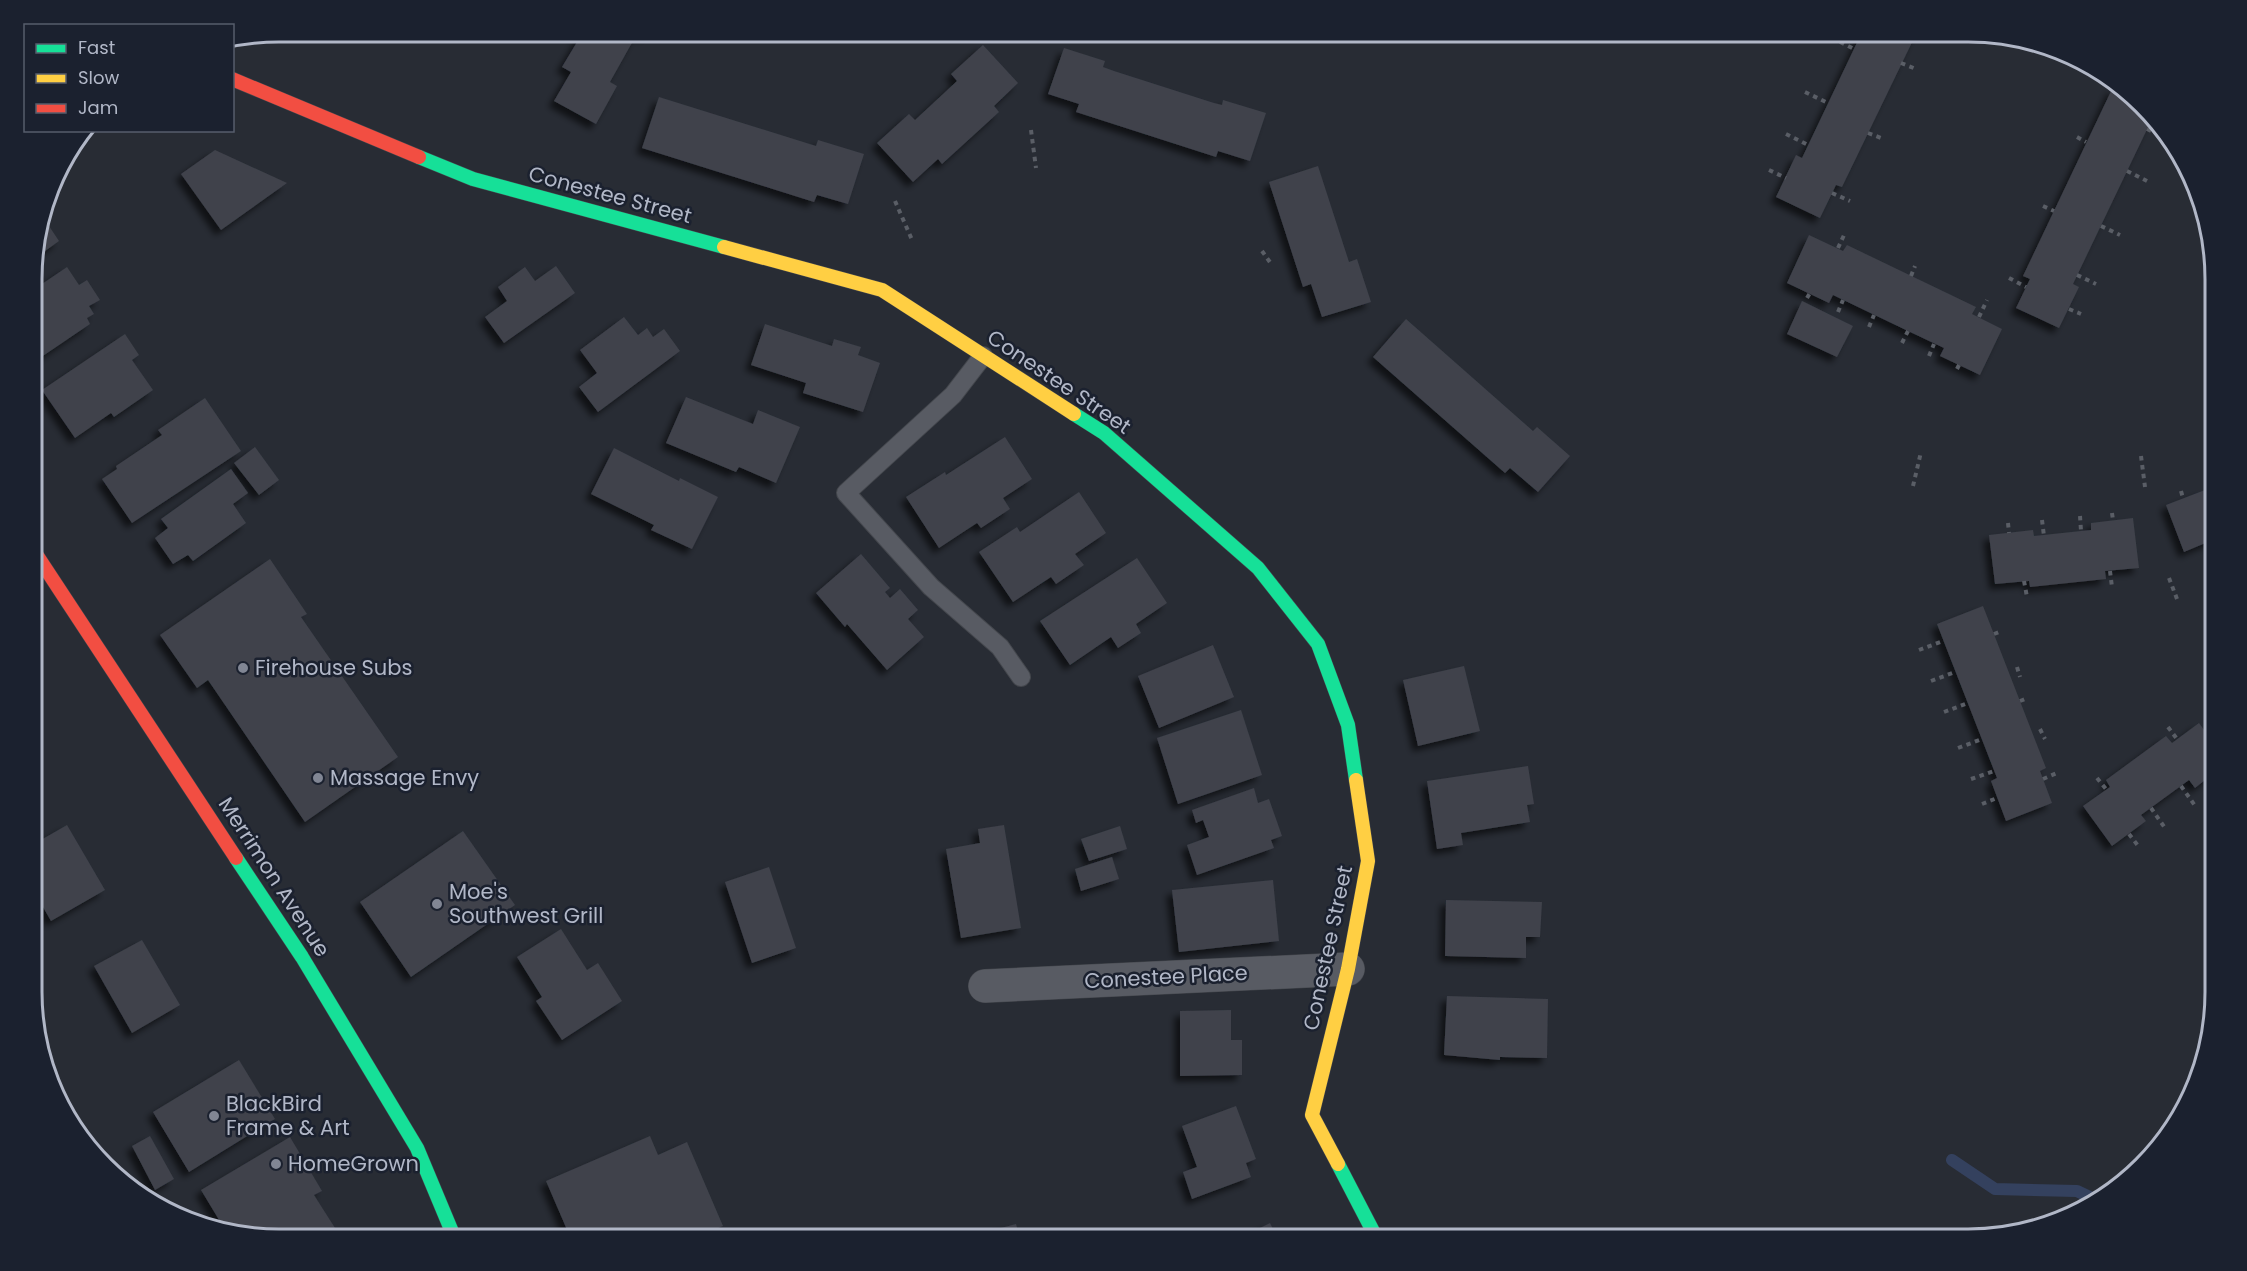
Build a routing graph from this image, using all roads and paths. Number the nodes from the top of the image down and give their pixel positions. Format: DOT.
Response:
graph roads {
  1 [pos="1840,42"];
  2 [pos="1854,49"];
  3 [pos="1901,63"];
  4 [pos="1916,69"];
  5 [pos="234,80"];
  6 [pos="1805,92"];
  7 [pos="1828,103"];
  8 [pos="1031,129"];
  9 [pos="2147,129"];
  10 [pos="2154,132"];
  11 [pos="1868,133"];
  12 [pos="1786,134"];
  13 [pos="2077,137"];
  14 [pos="1881,138"];
  15 [pos="2086,142"];
  16 [pos="1808,146"];
  17 [pos="1036,168"];
  18 [pos="1768,170"];
  19 [pos="2127,171"];
  20 [pos="1786,178"];
  21 [pos="2147,181"];
  22 [pos="1832,193"];
  23 [pos="896,201"];
  24 [pos="1850,201"];
  25 [pos="2043,206"];
  26 [pos="2054,211"];
  27 [pos="2101,226"];
  28 [pos="1845,233"];
  29 [pos="2120,235"];
  30 [pos="913,242"];
  31 [pos="1838,248"];
  32 [pos="1262,251"];
  33 [pos="1272,265"];
  34 [pos="1915,266"];
  35 [pos="2077,275"];
  36 [pos="1911,276"];
  37 [pos="2008,278"];
  38 [pos="2096,284"];
  39 [pos="2026,287"];
  40 [pos="1843,300"];
  41 [pos="1987,300"];
  42 [pos="2069,309"];
  43 [pos="1838,312"];
  44 [pos="2081,314"];
  45 [pos="1874,315"];
  46 [pos="1979,317"];
  47 [pos="1869,327"];
  48 [pos="1908,331"];
  49 [pos="1902,343"];
  50 [pos="1934,344"];
  51 [pos="983,356"];
  52 [pos="1929,356"];
  53 [pos="1921,452"];
  54 [pos="2141,456"];
  55 [pos="1913,486"];
  56 [pos="2145,487"];
  57 [pos="2181,491"];
  58 [pos="2183,498"];
  59 [pos="2112,513"];
  60 [pos="2080,516"];
  61 [pos="2042,520"];
  62 [pos="2113,520"];
  63 [pos="2008,523"];
  64 [pos="2081,531"];
  65 [pos="2009,533"];
  66 [pos="2044,536"];
  67 [pos="42,563"];
  68 [pos="2110,571"];
  69 [pos="2169,578"];
  70 [pos="2025,581"];
  71 [pos="2112,587"];
  72 [pos="2027,597"];
  73 [pos="2177,599"];
  74 [pos="2002,631"];
  75 [pos="1994,634"];
  76 [pos="1943,641"];
  77 [pos="1919,650"];
  78 [pos="2017,667"];
  79 [pos="1955,672"];
  80 [pos="1021,677"];
  81 [pos="2020,677"];
  82 [pos="1931,681"];
  83 [pos="2028,698"];
  84 [pos="2020,700"];
  85 [pos="1968,703"];
  86 [pos="1944,712"];
  87 [pos="2168,727"];
  88 [pos="2040,729"];
  89 [pos="1982,739"];
  90 [pos="2044,739"];
  91 [pos="2177,739"];
  92 [pos="1958,748"];
  93 [pos="1994,771"];
  94 [pos="2057,773"];
  95 [pos="2097,778"];
  96 [pos="1971,779"];
  97 [pos="2043,779"];
  98 [pos="2181,786"];
  99 [pos="2106,789"];
  100 [pos="1997,798"];
  101 [pos="1982,804"];
  102 [pos="2196,807"];
  103 [pos="2151,808"];
  104 [pos="2165,828"];
  105 [pos="2129,834"];
  106 [pos="2139,847"];
  107 [pos="1348,969"];
  108 [pos="985,986"];
  109 [pos="451,1229"];
  110 [pos="1372,1229"];
  1 -- 2 [label="path"];
  3 -- 4 [label="path"];
  5 -- 51 [label="street, Conestee Street"];
  6 -- 7 [label="path"];
  8 -- 17 [label="path"];
  9 -- 10 [label="path"];
  11 -- 14 [label="path"];
  12 -- 16 [label="path"];
  13 -- 15 [label="path"];
  18 -- 20 [label="path"];
  19 -- 21 [label="path"];
  22 -- 24 [label="path"];
  23 -- 30 [label="path"];
  25 -- 26 [label="path"];
  27 -- 29 [label="path"];
  28 -- 31 [label="path"];
  32 -- 33 [label="path"];
  34 -- 36 [label="path"];
  35 -- 38 [label="path"];
  37 -- 39 [label="path"];
  40 -- 43 [label="path"];
  41 -- 46 [label="path"];
  42 -- 44 [label="path"];
  45 -- 47 [label="path"];
  48 -- 49 [label="path"];
  50 -- 52 [label="path"];
  51 -- 80 [label="lane"];
  51 -- 107 [label="street, Conestee Street"];
  53 -- 55 [label="path"];
  54 -- 56 [label="path"];
  57 -- 58 [label="path"];
  59 -- 62 [label="path"];
  60 -- 64 [label="path"];
  61 -- 66 [label="path"];
  63 -- 65 [label="path"];
  67 -- 109 [label="street, Merrimon Avenue"];
  68 -- 71 [label="path"];
  69 -- 73 [label="path"];
  70 -- 72 [label="path"];
  74 -- 75 [label="path"];
  76 -- 77 [label="path"];
  78 -- 81 [label="path"];
  79 -- 82 [label="path"];
  83 -- 84 [label="path"];
  85 -- 86 [label="path"];
  87 -- 91 [label="path"];
  88 -- 90 [label="path"];
  89 -- 92 [label="path"];
  93 -- 96 [label="path"];
  94 -- 97 [label="path"];
  95 -- 99 [label="path"];
  98 -- 102 [label="path"];
  100 -- 101 [label="path"];
  103 -- 104 [label="path"];
  105 -- 106 [label="path"];
  107 -- 108 [label="street, Conestee Place"];
  107 -- 110 [label="street, Conestee Street"];
}
